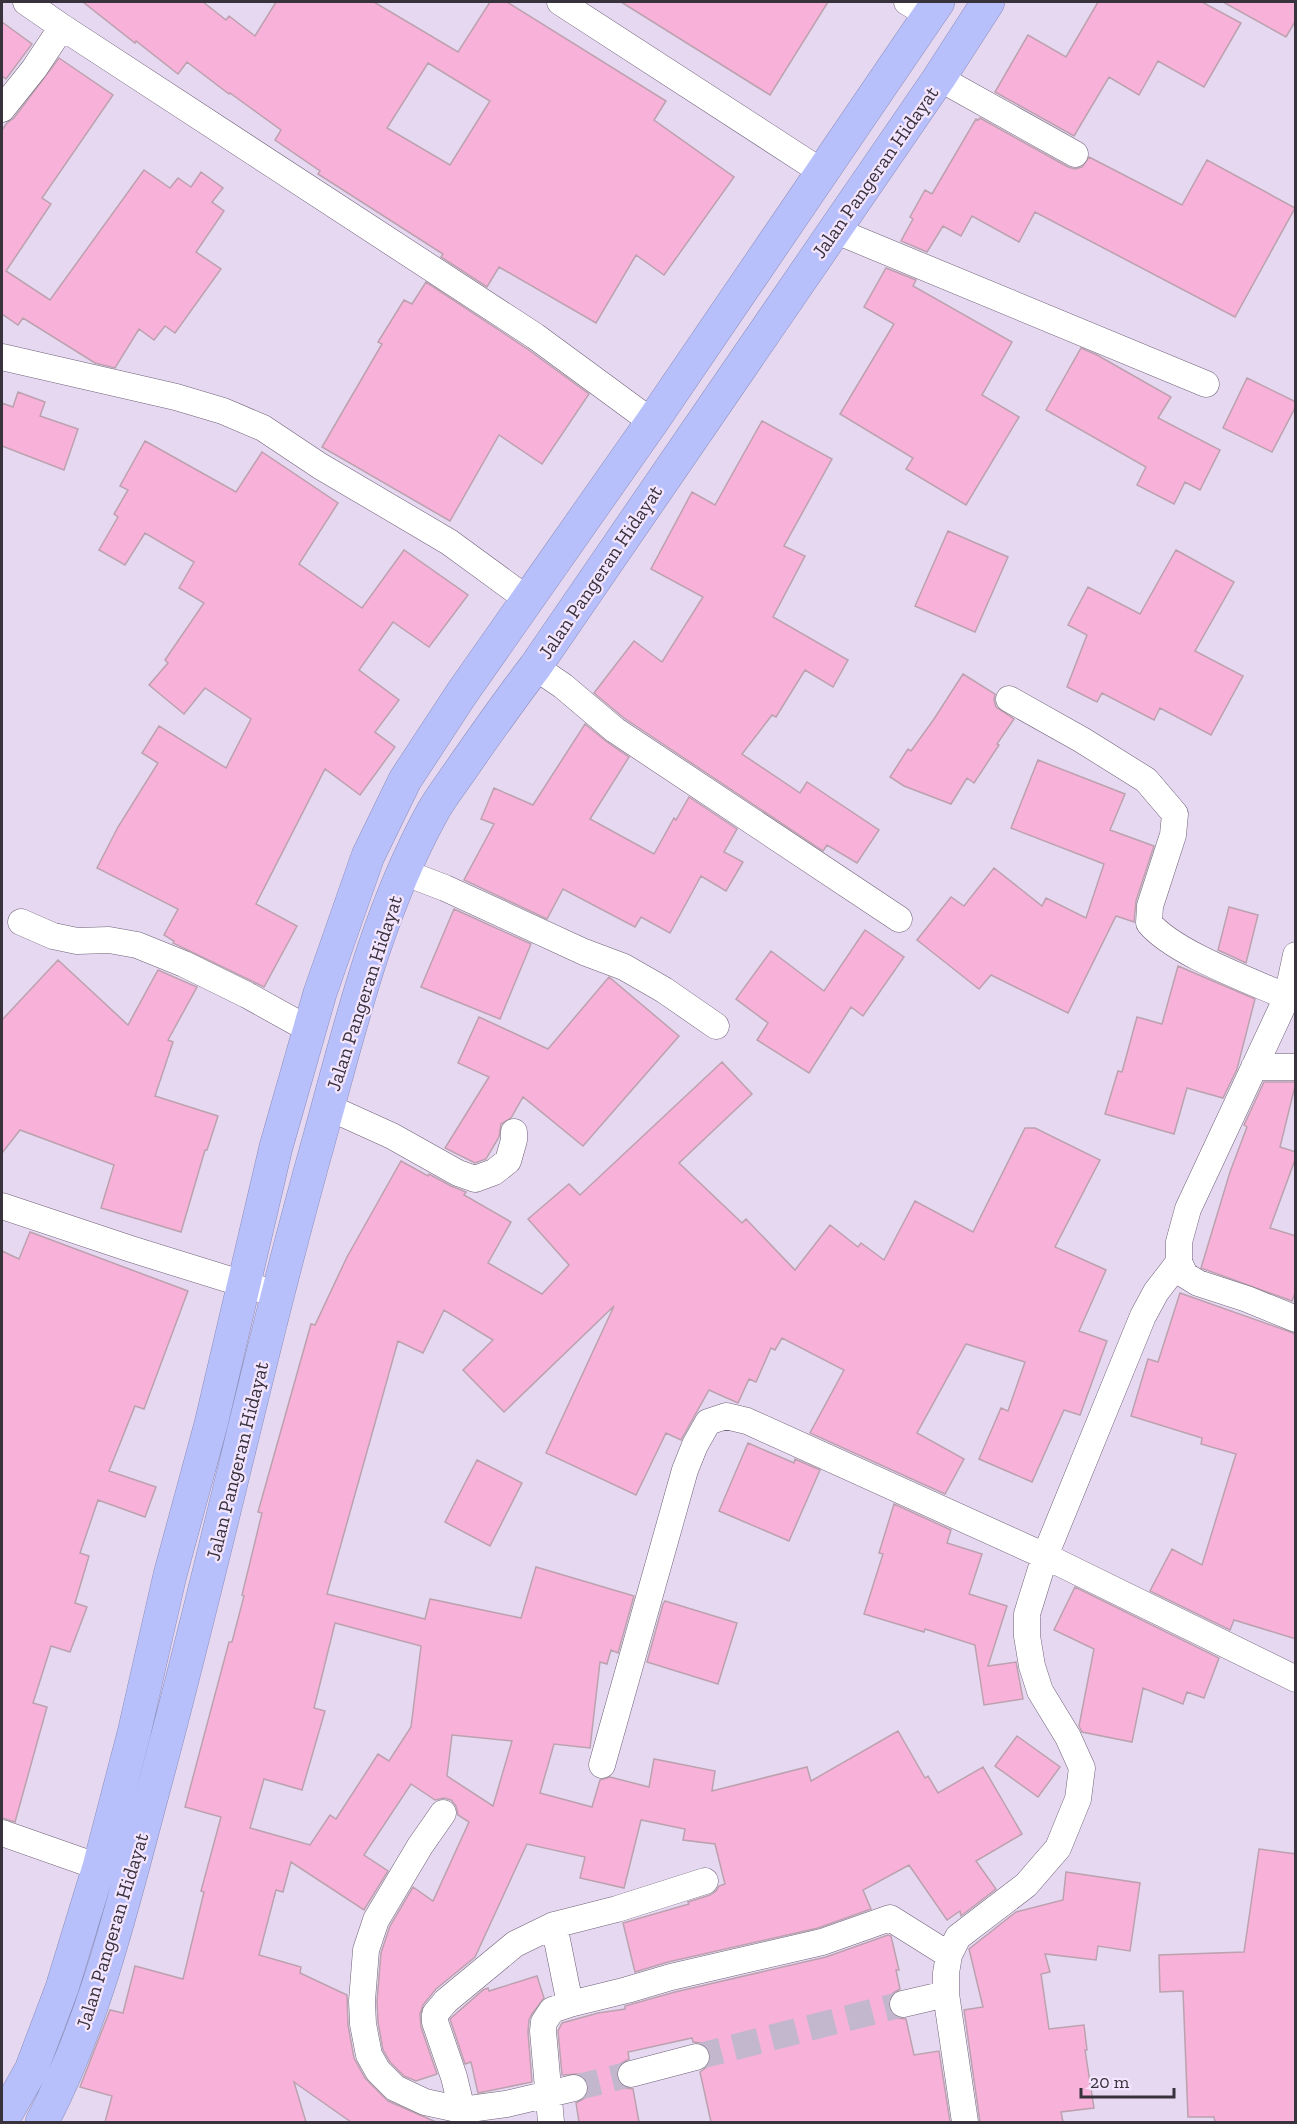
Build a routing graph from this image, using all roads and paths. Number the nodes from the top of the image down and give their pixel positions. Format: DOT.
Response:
graph roads {
  1 [pos="26,2"];
  2 [pos="560,2"];
  3 [pos="988,2"];
  4 [pos="925,6"];
  5 [pos="62,27"];
  6 [pos="939,78"];
  7 [pos="2,109"];
  8 [pos="1076,154"];
  9 [pos="822,172"];
  10 [pos="834,230"];
  11 [pos="2,357"];
  12 [pos="1206,384"];
  13 [pos="652,422"];
  14 [pos="685,447"];
  15 [pos="526,599"];
  16 [pos="535,667"];
  17 [pos="1009,699"];
  18 [pos="403,872"];
  19 [pos="898,919"];
  20 [pos="21,922"];
  21 [pos="1296,955"];
  22 [pos="1287,997"];
  23 [pos="716,1026"];
  24 [pos="310,1030"];
  25 [pos="1254,1067"];
  26 [pos="1296,1067"];
  27 [pos="328,1107"];
  28 [pos="514,1132"];
  29 [pos="2,1206"];
  30 [pos="1179,1262"];
  31 [pos="244,1285"];
  32 [pos="279,1295"];
  33 [pos="1296,1319"];
  34 [pos="1045,1556"];
  35 [pos="1296,1679"];
  36 [pos="602,1765"];
  37 [pos="443,1813"];
  38 [pos="2,1833"];
  39 [pos="99,1867"];
  40 [pos="705,1881"];
  41 [pos="554,1925"];
  42 [pos="949,1955"];
  43 [pos="946,1994"];
  44 [pos="570,2004"];
  45 [pos="903,2004"];
  46 [pos="696,2057"];
  47 [pos="631,2074"];
  48 [pos="574,2088"];
  49 [pos="549,2095"];
  50 [pos="462,2110"];
  51 [pos="2,2121"];
  52 [pos="42,2122"];
  53 [pos="551,2122"];
  54 [pos="965,2122"];
  1 -- 5 [label="street"];
  2 -- 9 [label="street"];
  3 -- 6 [label="highway, Jalan Pangeran Hidayat"];
  4 -- 9 [label="highway, Jalan Pangeran Hidayat"];
  5 -- 7 [label="street"];
  5 -- 13 [label="street"];
  6 -- 8 [label="street"];
  6 -- 10 [label="highway, Jalan Pangeran Hidayat"];
  9 -- 13 [label="highway, Jalan Pangeran Hidayat"];
  10 -- 12 [label="street"];
  10 -- 14 [label="highway, Jalan Pangeran Hidayat"];
  11 -- 15 [label="street"];
  13 -- 14 [label="highway"];
  13 -- 15 [label="highway, Jalan Pangeran Hidayat"];
  14 -- 16 [label="highway, Jalan Pangeran Hidayat"];
  15 -- 24 [label="highway, Jalan Pangeran Hidayat"];
  16 -- 18 [label="highway, Jalan Pangeran Hidayat"];
  16 -- 19 [label="street"];
  17 -- 22 [label="street"];
  18 -- 23 [label="street"];
  18 -- 27 [label="highway, Jalan Pangeran Hidayat"];
  20 -- 24 [label="street"];
  21 -- 22 [label="street"];
  22 -- 25 [label="street"];
  24 -- 31 [label="highway, Jalan Pangeran Hidayat"];
  25 -- 26 [label="street"];
  25 -- 30 [label="street"];
  27 -- 28 [label="street"];
  27 -- 32 [label="highway, Jalan Pangeran Hidayat"];
  29 -- 31 [label="street"];
  30 -- 33 [label="street"];
  30 -- 34 [label="street"];
  31 -- 32 [label="street"];
  31 -- 39 [label="highway, Jalan Pangeran Hidayat"];
  32 -- 52 [label="highway, Jalan Pangeran Hidayat"];
  34 -- 35 [label="street"];
  34 -- 36 [label="street"];
  34 -- 42 [label="street"];
  37 -- 50 [label="street"];
  38 -- 39 [label="street"];
  39 -- 51 [label="highway, Jalan Pangeran Hidayat"];
  40 -- 41 [label="street"];
  41 -- 44 [label="street"];
  41 -- 50 [label="street"];
  42 -- 43 [label="street"];
  42 -- 44 [label="street"];
  43 -- 45 [label="street"];
  43 -- 54 [label="street"];
  44 -- 49 [label="street"];
  46 -- 47 [label="street"];
  48 -- 49 [label="street"];
  49 -- 50 [label="street"];
  49 -- 53 [label="street"];
}
